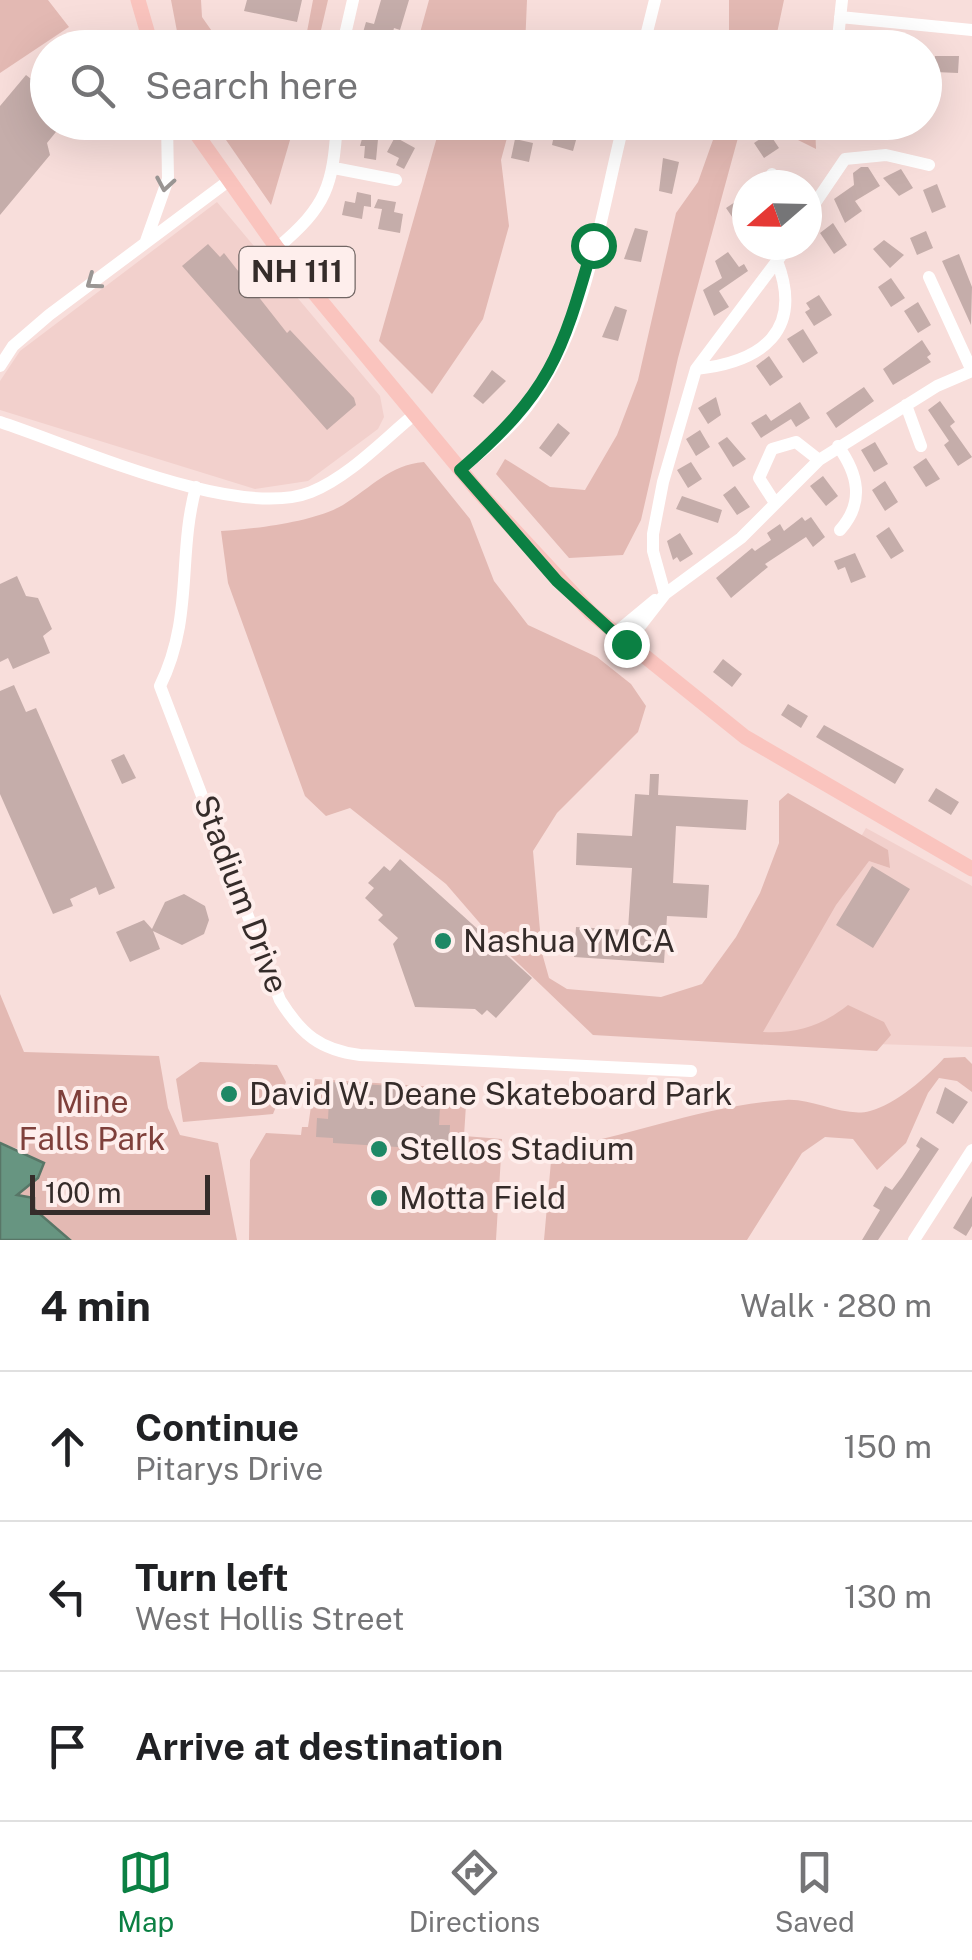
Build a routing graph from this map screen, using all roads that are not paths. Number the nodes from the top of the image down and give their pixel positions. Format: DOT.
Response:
graph roads {
  1 [pos="138,0"];
  2 [pos="353,0"];
  3 [pos="655,0"];
  4 [pos="842,0"];
  5 [pos="840,16"];
  6 [pos="147,30"];
  7 [pos="346,30"];
  8 [pos="648,30"];
  9 [pos="839,30"];
  10 [pos="972,30"];
  11 [pos="167,140"];
  12 [pos="200,140"];
  13 [pos="336,140"];
  14 [pos="619,140"];
  15 [pos="928,165"];
  16 [pos="334,168"];
  17 [pos="396,180"];
  18 [pos="228,182"];
  19 [pos="822,193"];
  20 [pos="146,243"];
  21 [pos="277,248"];
  22 [pos="777,261"];
  23 [pos="929,276"];
  24 [pos="13,346"];
  25 [pos="0,354"];
  26 [pos="0,366"];
  27 [pos="696,369"];
  28 [pos="972,371"];
  29 [pos="906,405"];
  30 [pos="415,414"];
  31 [pos="0,422"];
  32 [pos="838,446"];
  33 [pos="921,446"];
  34 [pos="819,460"];
  35 [pos="460,470"];
  36 [pos="196,487"];
  37 [pos="775,503"];
  38 [pos="840,530"];
  39 [pos="666,594"];
  40 [pos="620,639"];
  41 [pos="972,869"];
  42 [pos="692,1071"];
  43 [pos="972,1150"];
  44 [pos="914,1240"];
  1 -- 6 [label="main road"];
  2 -- 7 [label="street"];
  3 -- 8 [label="street"];
  4 -- 5 [label="street"];
  5 -- 9 [label="street"];
  5 -- 10 [label="street"];
  11 -- 20 [label="street, one-way"];
  12 -- 18 [label="main road, NH 111"];
  13 -- 16 [label="street"];
  14 -- 35 [label="street"];
  15 -- 19 [label="street"];
  16 -- 17 [label="street"];
  16 -- 21 [label="street"];
  18 -- 20 [label="street"];
  18 -- 21 [label="main road, NH 111"];
  20 -- 24 [label="street, one-way"];
  21 -- 30 [label="main road, NH 111"];
  22 -- 27 [label="street"];
  22 -- 27 [label="street"];
  23 -- 28 [label="street"];
  24 -- 25 [label="street"];
  24 -- 26 [label="street"];
  27 -- 39 [label="street"];
  28 -- 29 [label="street"];
  29 -- 32 [label="street"];
  29 -- 33 [label="street"];
  30 -- 35 [label="main road, NH 111"];
  30 -- 36 [label="street"];
  31 -- 36 [label="street"];
  32 -- 34 [label="street"];
  32 -- 38 [label="street"];
  34 -- 37 [label="street"];
  34 -- 37 [label="street"];
  35 -- 40 [label="main road, NH 111"];
  36 -- 42 [label="street, Stadium Drive"];
  37 -- 39 [label="street"];
  39 -- 40 [label="street"];
  40 -- 41 [label="main road, NH 111"];
  43 -- 44 [label="street"];
}
